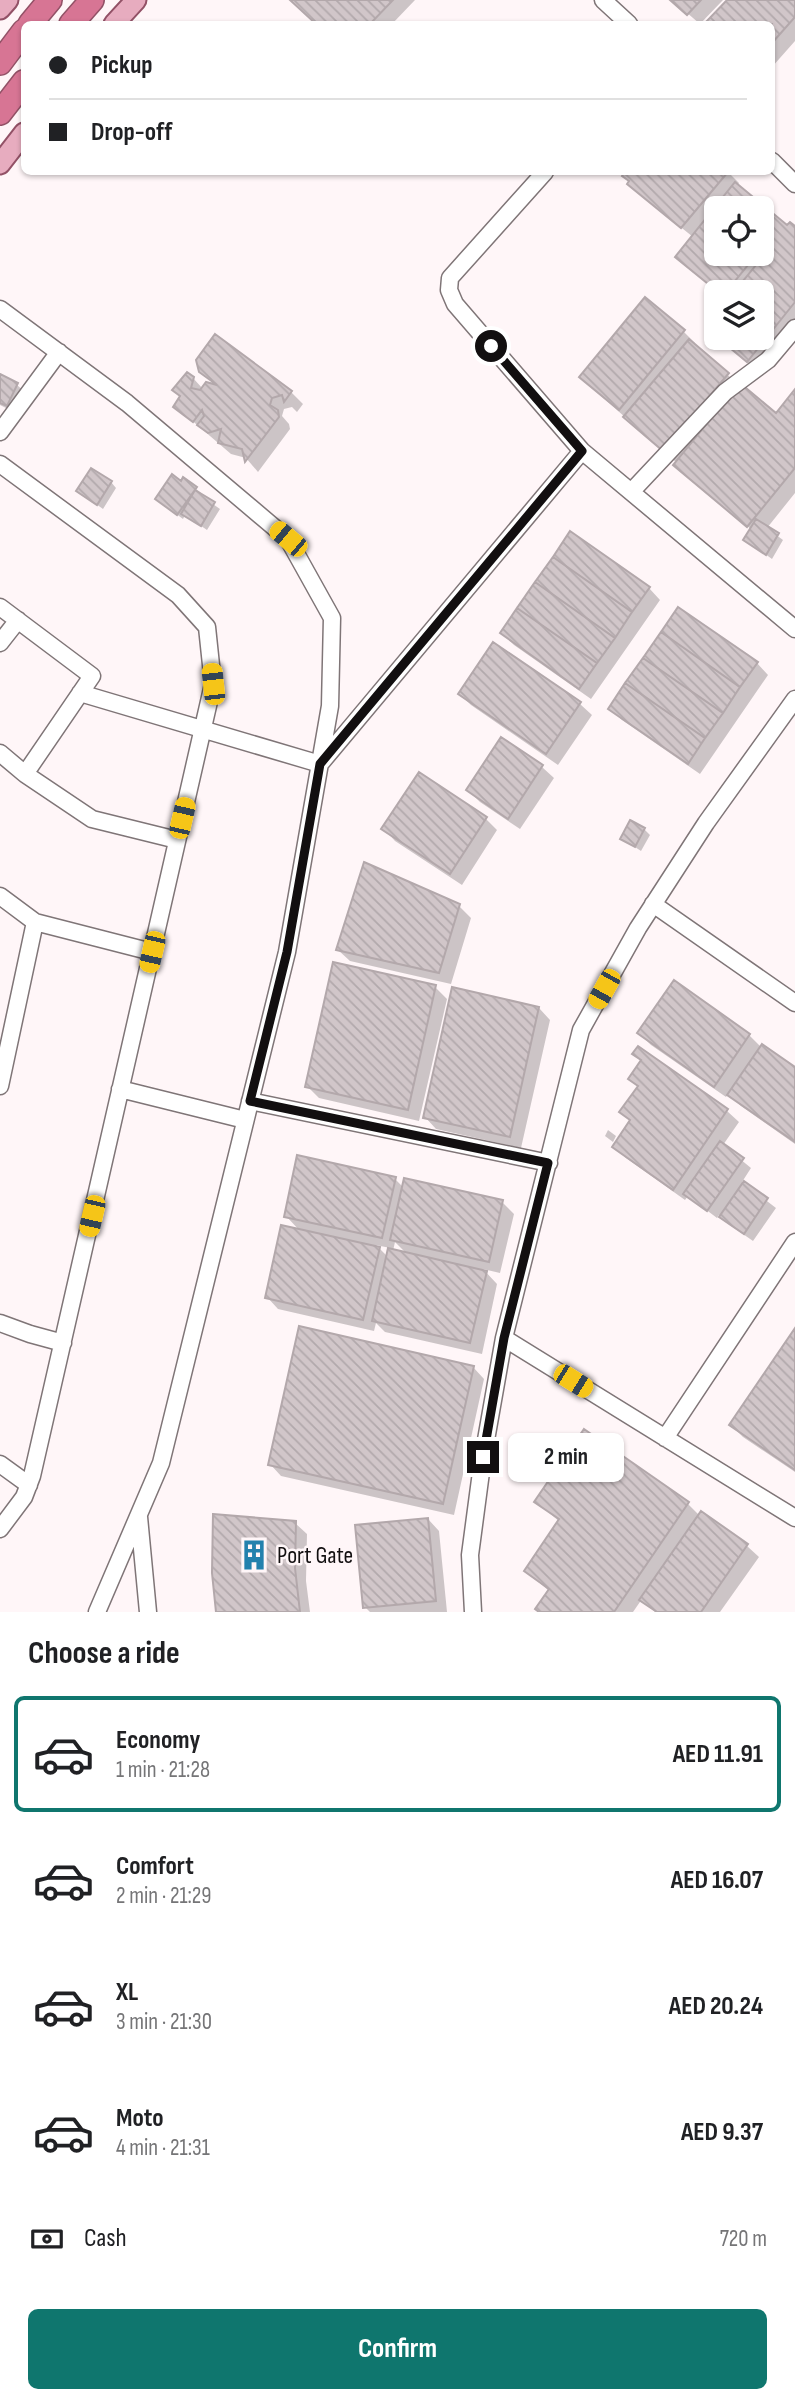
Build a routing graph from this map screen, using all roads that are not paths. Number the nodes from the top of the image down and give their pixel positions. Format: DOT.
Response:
graph roads {
  1 [pos="8,0"];
  2 [pos="49,0"];
  3 [pos="136,0"];
  4 [pos="603,0"];
  5 [pos="0,9"];
  6 [pos="32,21"];
  7 [pos="117,21"];
  8 [pos="626,21"];
  9 [pos="21,35"];
  10 [pos="0,63"];
  11 [pos="21,86"];
  12 [pos="0,113"];
  13 [pos="21,137"];
  14 [pos="0,164"];
  15 [pos="775,164"];
  16 [pos="542,175"];
  17 [pos="795,184"];
  18 [pos="0,309"];
  19 [pos="795,328"];
  20 [pos="58,352"];
  21 [pos="0,432"];
  22 [pos="582,451"];
  23 [pos="0,464"];
  24 [pos="631,492"];
  25 [pos="0,607"];
  26 [pos="18,620"];
  27 [pos="795,629"];
  28 [pos="0,643"];
  29 [pos="80,693"];
  30 [pos="795,699"];
  31 [pos="203,730"];
  32 [pos="0,753"];
  33 [pos="320,764"];
  34 [pos="25,774"];
  35 [pos="177,841"];
  36 [pos="0,896"];
  37 [pos="653,904"];
  38 [pos="35,922"];
  39 [pos="152,952"];
  40 [pos="795,1003"];
  41 [pos="4,1042"];
  42 [pos="0,1086"];
  43 [pos="120,1090"];
  44 [pos="250,1101"];
  45 [pos="245,1120"];
  46 [pos="548,1163"];
  47 [pos="795,1242"];
  48 [pos="0,1323"];
  49 [pos="504,1338"];
  50 [pos="63,1343"];
  51 [pos="665,1438"];
  52 [pos="0,1464"];
  53 [pos="29,1485"];
  54 [pos="139,1515"];
  55 [pos="795,1518"];
  56 [pos="0,1529"];
  57 [pos="97,1612"];
  58 [pos="148,1612"];
  59 [pos="473,1612"];
  1 -- 5 [label="main road"];
  2 -- 6 [label="highway"];
  3 -- 7 [label="main road"];
  4 -- 8 [label="street"];
  9 -- 10 [label="highway"];
  11 -- 12 [label="highway"];
  13 -- 14 [label="main road"];
  15 -- 17 [label="street"];
  16 -- 22 [label="street"];
  18 -- 20 [label="street"];
  19 -- 24 [label="street"];
  20 -- 21 [label="street"];
  20 -- 33 [label="street"];
  22 -- 24 [label="street"];
  22 -- 33 [label="street"];
  23 -- 31 [label="street"];
  24 -- 27 [label="street"];
  25 -- 26 [label="street"];
  26 -- 28 [label="street"];
  26 -- 29 [label="street"];
  29 -- 31 [label="street"];
  29 -- 34 [label="street"];
  30 -- 37 [label="street"];
  31 -- 33 [label="street"];
  31 -- 35 [label="street"];
  32 -- 34 [label="street"];
  33 -- 44 [label="street"];
  34 -- 35 [label="street"];
  35 -- 39 [label="street"];
  36 -- 38 [label="street"];
  37 -- 40 [label="street"];
  37 -- 46 [label="street"];
  38 -- 39 [label="street"];
  38 -- 41 [label="street"];
  39 -- 43 [label="street"];
  41 -- 42 [label="street"];
  43 -- 45 [label="street"];
  43 -- 50 [label="street"];
  44 -- 45 [label="street"];
  44 -- 46 [label="street"];
  45 -- 54 [label="street"];
  46 -- 49 [label="street"];
  47 -- 51 [label="street"];
  48 -- 50 [label="street"];
  49 -- 51 [label="street"];
  49 -- 59 [label="street"];
  50 -- 53 [label="street"];
  51 -- 55 [label="street"];
  52 -- 53 [label="street"];
  53 -- 56 [label="street"];
  54 -- 57 [label="street"];
  54 -- 58 [label="street"];
}
